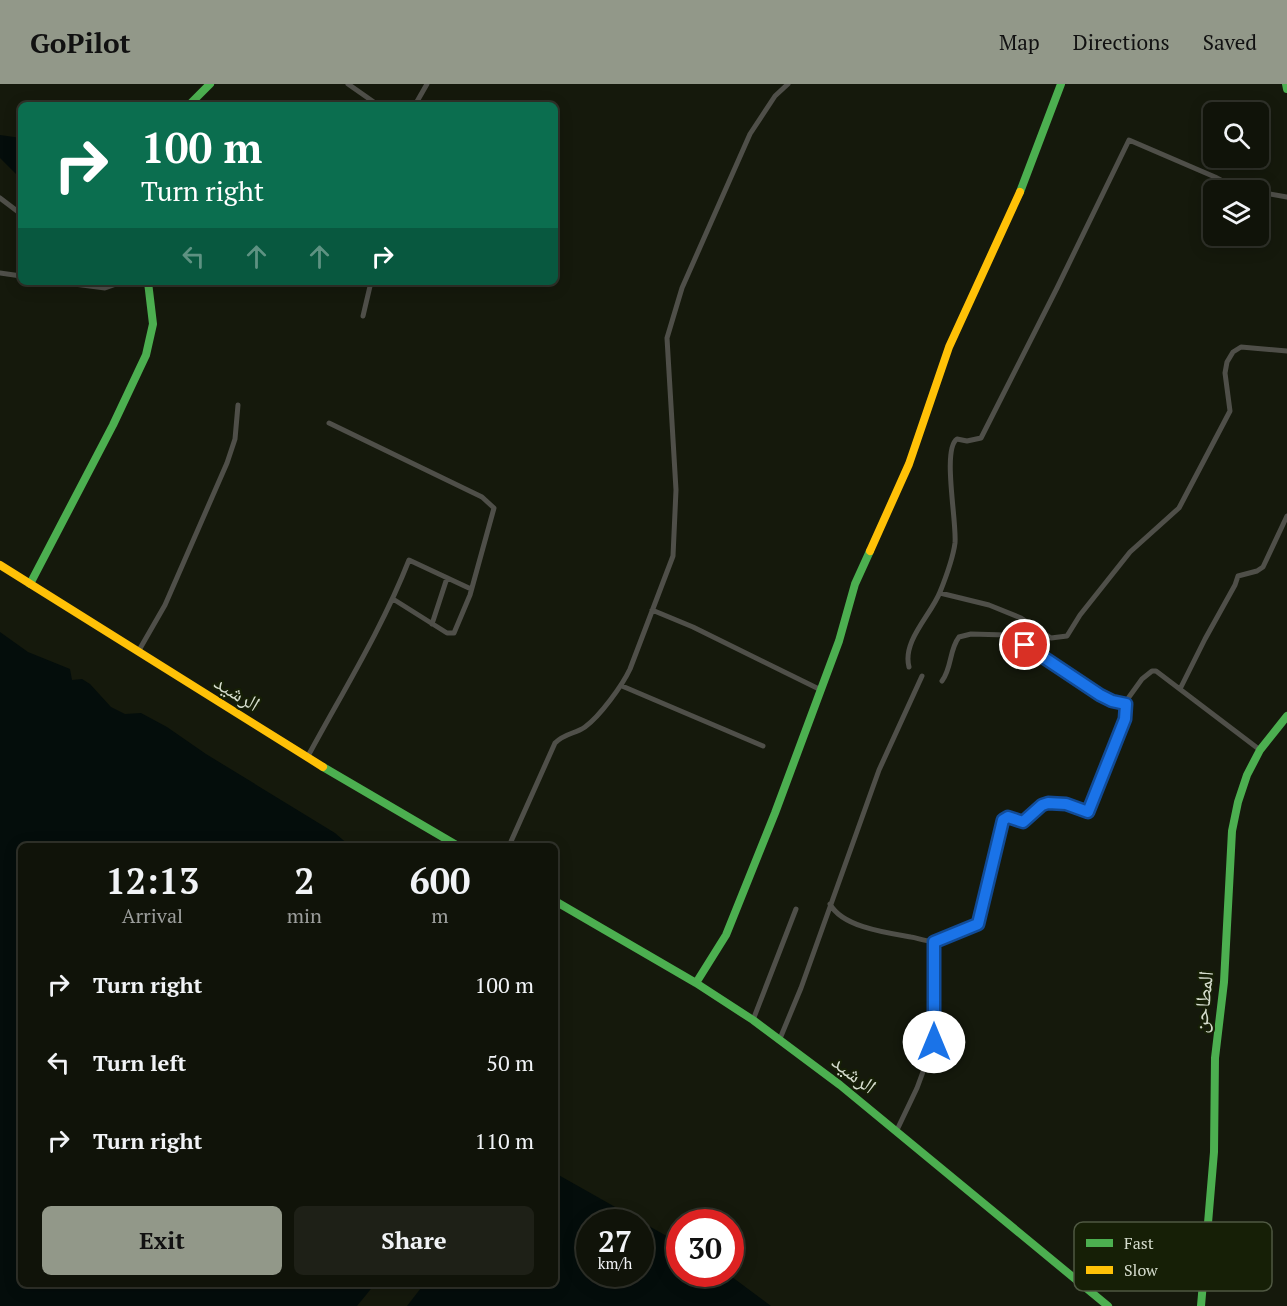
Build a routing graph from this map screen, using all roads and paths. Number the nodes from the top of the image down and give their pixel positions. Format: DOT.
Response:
graph roads {
  1 [pos="210,84"];
  2 [pos="348,84"];
  3 [pos="427,84"];
  4 [pos="788,84"];
  5 [pos="1061,84"];
  6 [pos="1286,84"];
  7 [pos="1287,90"];
  8 [pos="192,102"];
  9 [pos="374,102"];
  10 [pos="417,102"];
  11 [pos="1219,180"];
  12 [pos="1269,194"];
  13 [pos="1287,197"];
  14 [pos="0,198"];
  15 [pos="18,212"];
  16 [pos="0,273"];
  17 [pos="18,276"];
  18 [pos="82,285"];
  19 [pos="113,285"];
  20 [pos="148,285"];
  21 [pos="371,285"];
  22 [pos="363,316"];
  23 [pos="1287,351"];
  24 [pos="238,405"];
  25 [pos="329,423"];
  26 [pos="1287,516"];
  27 [pos="0,566"];
  28 [pos="447,578"];
  29 [pos="30,584"];
  30 [pos="471,589"];
  31 [pos="940,592"];
  32 [pos="393,599"];
  33 [pos="652,610"];
  34 [pos="432,624"];
  35 [pos="138,652"];
  36 [pos="909,667"];
  37 [pos="922,676"];
  38 [pos="942,681"];
  39 [pos="622,686"];
  40 [pos="1180,689"];
  41 [pos="821,690"];
  42 [pos="1126,704"];
  43 [pos="1287,716"];
  44 [pos="763,746"];
  45 [pos="1260,750"];
  46 [pos="307,758"];
  47 [pos="453,843"];
  48 [pos="510,843"];
  49 [pos="558,904"];
  50 [pos="830,904"];
  51 [pos="796,909"];
  52 [pos="934,942"];
  53 [pos="696,983"];
  54 [pos="753,1020"];
  55 [pos="779,1041"];
  56 [pos="896,1132"];
  57 [pos="1208,1222"];
  58 [pos="1074,1278"];
  59 [pos="1090,1291"];
  60 [pos="1202,1291"];
  61 [pos="1108,1306"];
  62 [pos="1201,1306"];
  1 -- 8 [label="main road"];
  2 -- 9 [label="street"];
  3 -- 10 [label="street"];
  4 -- 33 [label="street"];
  5 -- 41 [label="main road"];
  6 -- 7 [label="main road"];
  11 -- 31 [label="street"];
  12 -- 13 [label="street"];
  14 -- 15 [label="street"];
  16 -- 17 [label="street"];
  18 -- 19 [label="street"];
  20 -- 29 [label="main road"];
  21 -- 22 [label="street"];
  23 -- 31 [label="street"];
  24 -- 35 [label="street"];
  25 -- 30 [label="street"];
  26 -- 40 [label="street"];
  27 -- 29 [label="main road, الرشيد"];
  28 -- 30 [label="street"];
  28 -- 32 [label="street"];
  28 -- 34 [label="street"];
  29 -- 35 [label="main road, الرشيد"];
  30 -- 34 [label="street"];
  31 -- 36 [label="street"];
  32 -- 34 [label="street"];
  32 -- 46 [label="street"];
  33 -- 39 [label="street"];
  33 -- 41 [label="street"];
  35 -- 46 [label="main road, الرشيد"];
  37 -- 50 [label="street"];
  38 -- 42 [label="street"];
  39 -- 44 [label="street"];
  39 -- 48 [label="street"];
  40 -- 42 [label="street"];
  40 -- 45 [label="street"];
  41 -- 53 [label="main road"];
  42 -- 52 [label="street"];
  43 -- 45 [label="main road, المطاحن"];
  45 -- 57 [label="main road, المطاحن"];
  46 -- 47 [label="main road, الرشيد"];
  49 -- 53 [label="main road, الرشيد"];
  50 -- 52 [label="street"];
  50 -- 55 [label="street"];
  51 -- 54 [label="street"];
  52 -- 56 [label="street"];
  53 -- 54 [label="main road, الرشيد"];
  54 -- 55 [label="main road, الرشيد"];
  55 -- 56 [label="main road, الرشيد"];
  56 -- 58 [label="main road, الرشيد"];
  59 -- 61 [label="main road, الرشيد"];
  60 -- 62 [label="main road, المطاحن"];
}
